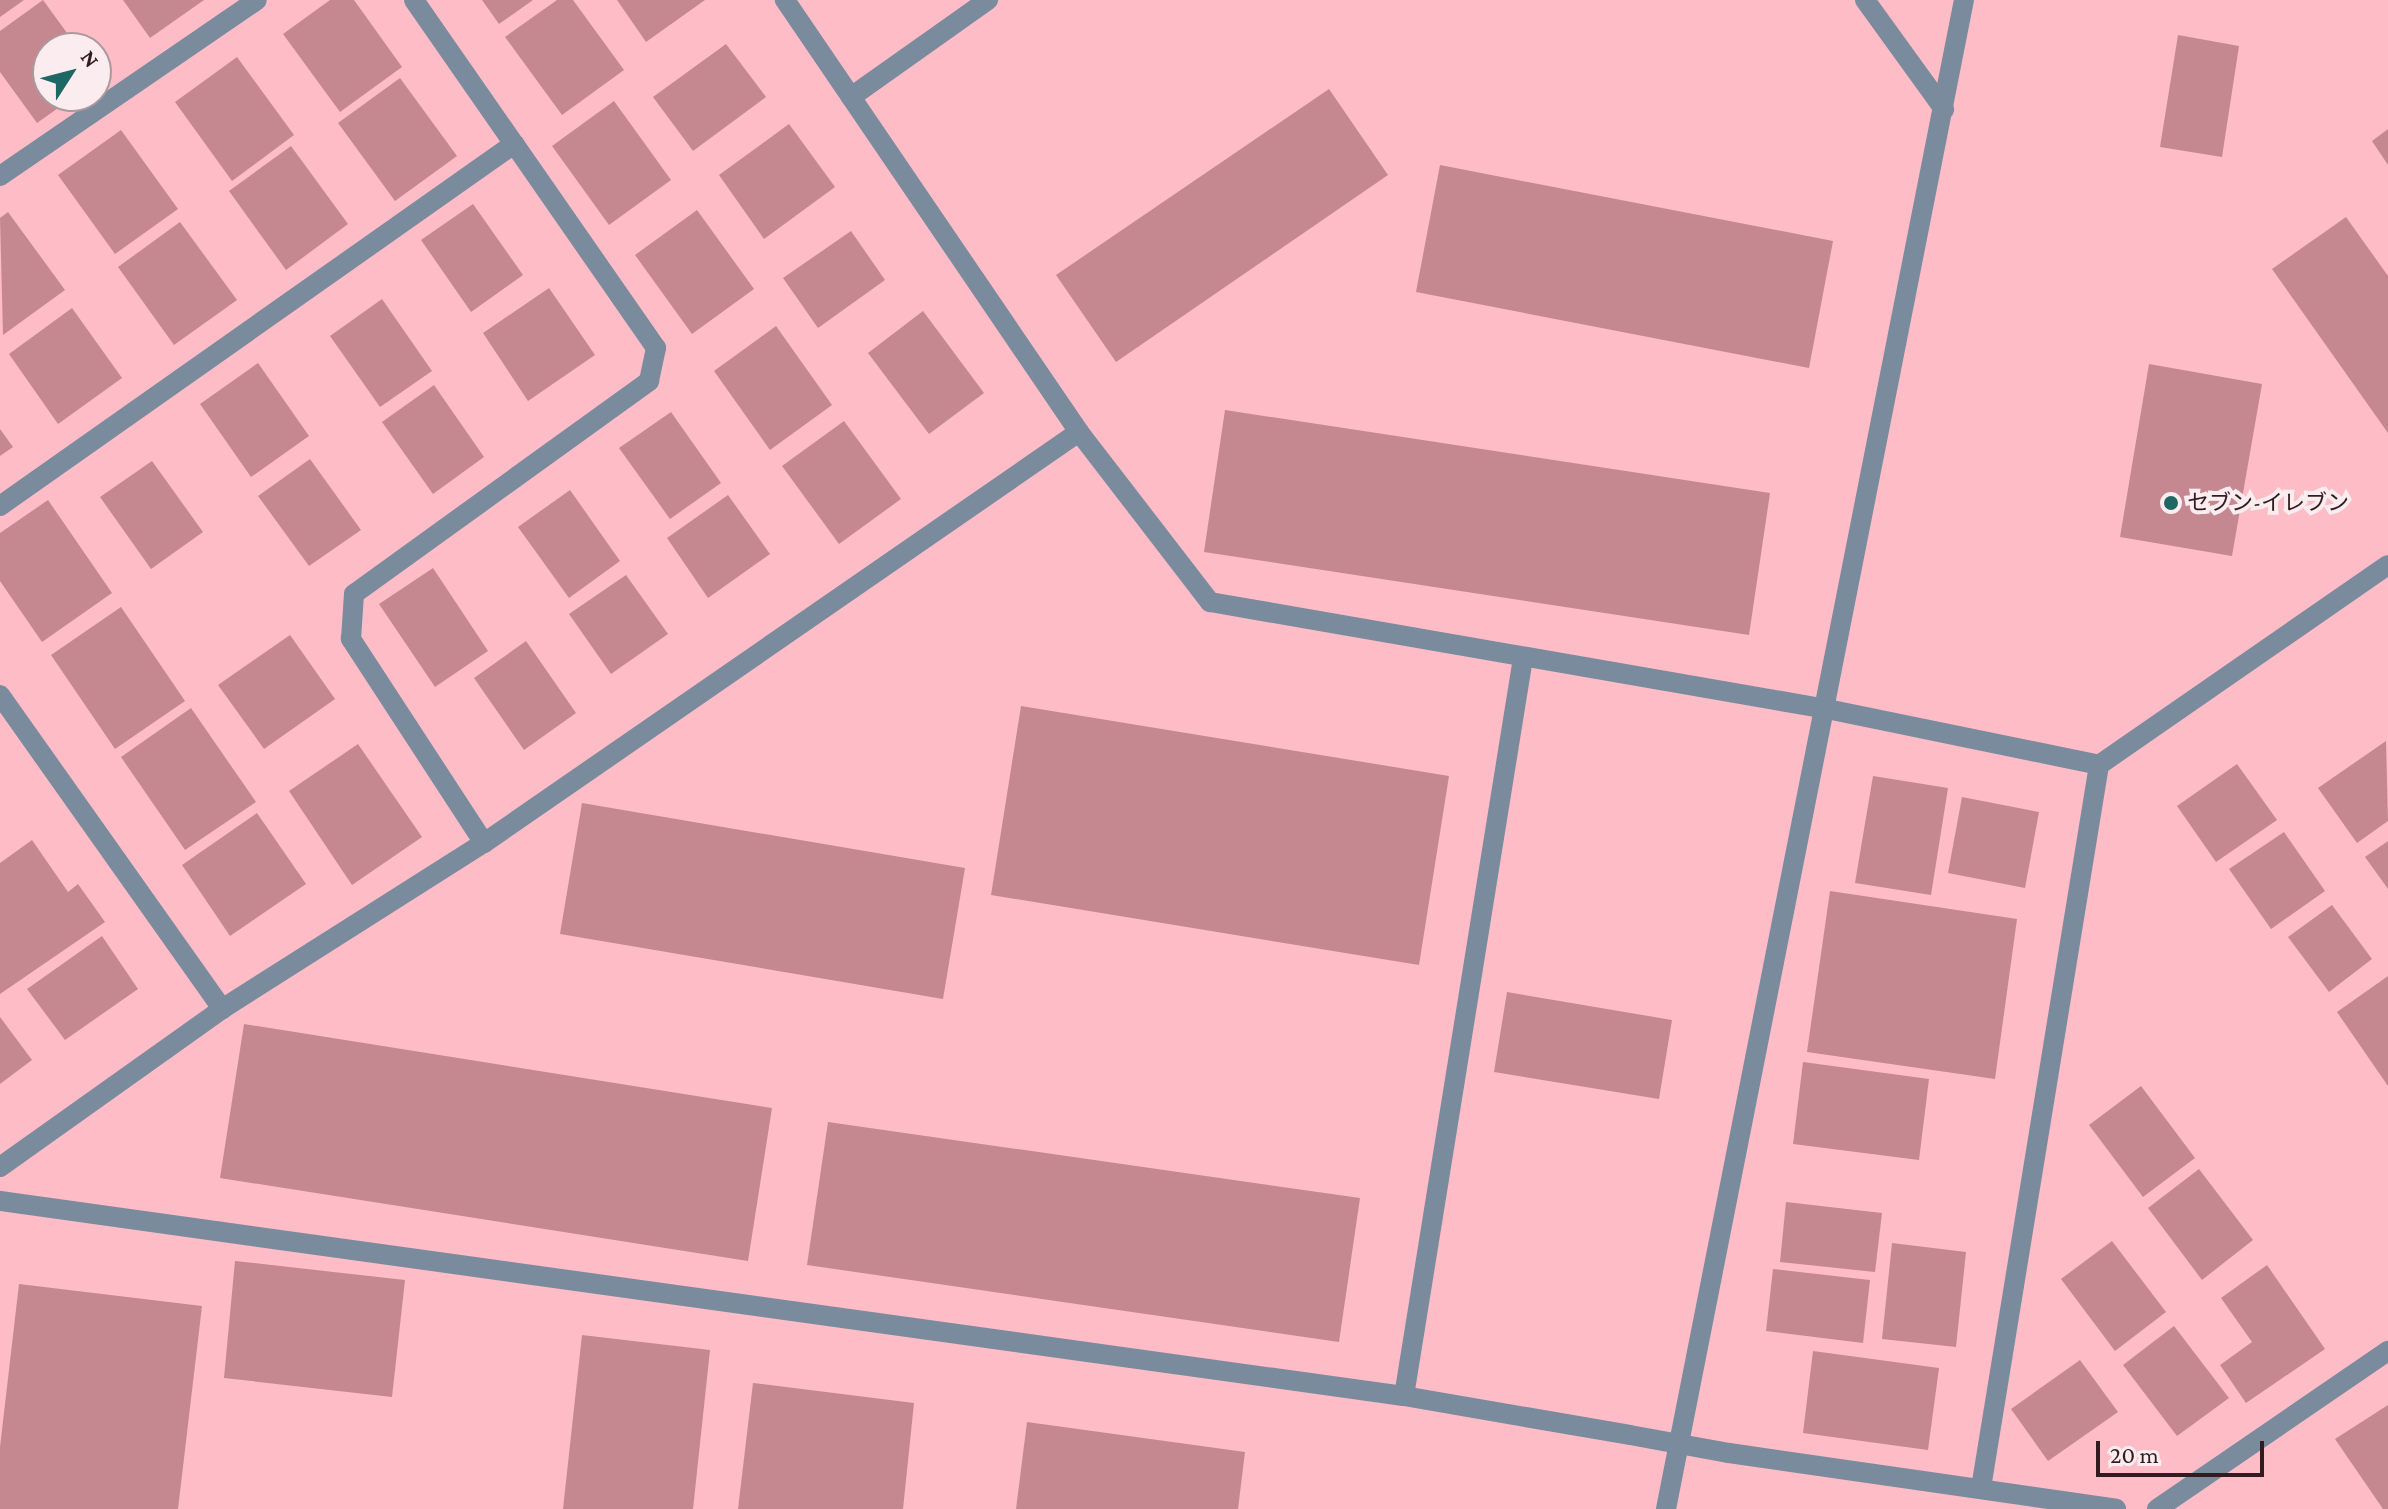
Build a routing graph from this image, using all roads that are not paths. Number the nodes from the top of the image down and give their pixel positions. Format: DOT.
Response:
graph roads {
  1 [pos="257,0"];
  2 [pos="414,0"];
  3 [pos="785,0"];
  4 [pos="988,0"];
  5 [pos="1865,0"];
  6 [pos="1964,0"];
  7 [pos="851,97"];
  8 [pos="1944,109"];
  9 [pos="514,144"];
  10 [pos="0,176"];
  11 [pos="1079,432"];
  12 [pos="0,506"];
  13 [pos="2388,565"];
  14 [pos="1523,658"];
  15 [pos="0,695"];
  16 [pos="1827,709"];
  17 [pos="2099,765"];
  18 [pos="484,843"];
  19 [pos="222,1009"];
  20 [pos="0,1167"];
  21 [pos="0,1201"];
  22 [pos="2388,1351"];
  23 [pos="1404,1396"];
  24 [pos="1981,1488"];
  25 [pos="1666,1509"];
  26 [pos="2116,1509"];
  27 [pos="2157,1509"];
  1 -- 10 [label="street"];
  2 -- 9 [label="street"];
  3 -- 7 [label="street"];
  4 -- 7 [label="street"];
  5 -- 8 [label="street"];
  6 -- 8 [label="street"];
  7 -- 11 [label="street"];
  8 -- 16 [label="street"];
  9 -- 12 [label="street"];
  9 -- 18 [label="street"];
  11 -- 14 [label="street"];
  11 -- 18 [label="street"];
  13 -- 17 [label="street"];
  14 -- 16 [label="street"];
  14 -- 23 [label="street"];
  15 -- 19 [label="street"];
  16 -- 17 [label="street"];
  16 -- 25 [label="street"];
  17 -- 24 [label="street"];
  18 -- 19 [label="street"];
  19 -- 20 [label="street"];
  21 -- 23 [label="street"];
  22 -- 27 [label="street"];
  23 -- 24 [label="street, bridge"];
  24 -- 26 [label="street"];
}
